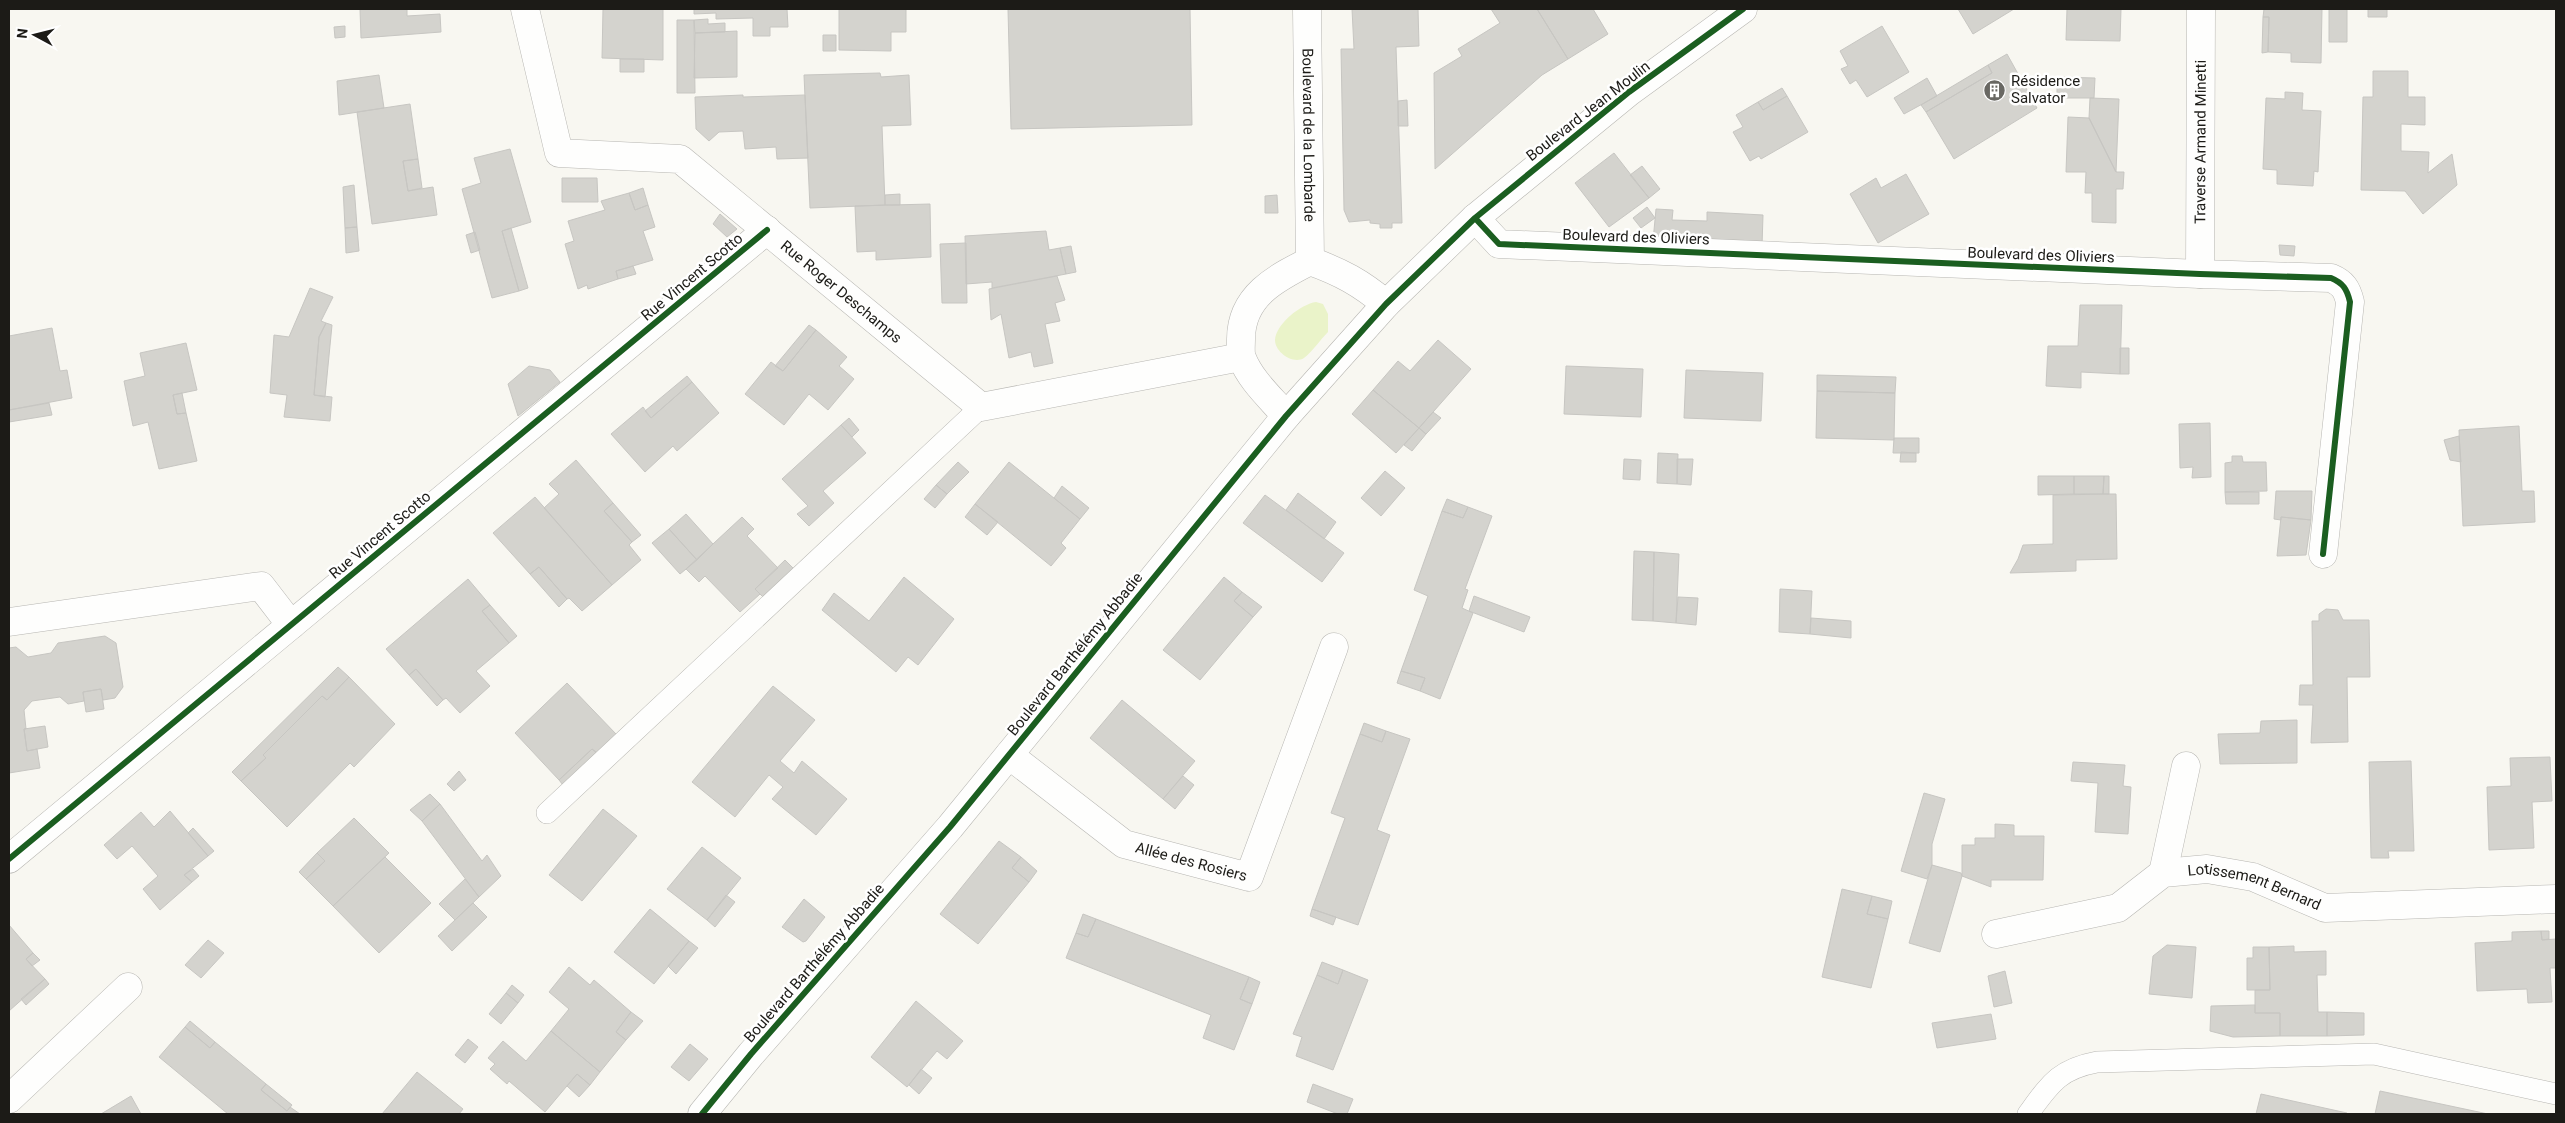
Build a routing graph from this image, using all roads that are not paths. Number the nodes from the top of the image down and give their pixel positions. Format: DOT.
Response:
graph roads {
  1 [pos="525,9"];
  2 [pos="1307,9"];
  3 [pos="1743,9"];
  4 [pos="2201,9"];
  5 [pos="1475,218"];
  6 [pos="767,230"];
  7 [pos="1310,261"];
  8 [pos="2200,274"];
  9 [pos="1386,304"];
  10 [pos="1242,357"];
  11 [pos="981,407"];
  12 [pos="1286,416"];
  13 [pos="2322,554"];
  14 [pos="9,622"];
  15 [pos="292,624"];
  16 [pos="1334,647"];
  17 [pos="1009,754"];
  18 [pos="2186,766"];
  19 [pos="546,813"];
  20 [pos="9,859"];
  21 [pos="2163,873"];
  22 [pos="2556,899"];
  23 [pos="1996,934"];
  24 [pos="128,987"];
  25 [pos="2556,1094"];
  26 [pos="9,1099"];
  27 [pos="702,1114"];
  28 [pos="2028,1114"];
  1 -- 6 [label="street, Rue Roger Deschamps"];
  2 -- 7 [label="street, Boulevard de la Lombarde"];
  3 -- 5 [label="street, Boulevard Jean Moulin"];
  4 -- 8 [label="street, Traverse Armand Minetti"];
  5 -- 8 [label="street, Boulevard des Oliviers"];
  5 -- 9 [label="street, Boulevard Barthélémy Abbadie"];
  6 -- 11 [label="street, Rue Roger Deschamps"];
  6 -- 15 [label="street, Rue Vincent Scotto"];
  7 -- 9 [label="street"];
  7 -- 10 [label="street"];
  8 -- 13 [label="street, Boulevard des Oliviers"];
  9 -- 12 [label="street, Boulevard Barthélémy Abbadie"];
  10 -- 11 [label="street"];
  10 -- 12 [label="street"];
  11 -- 19 [label="lane"];
  12 -- 17 [label="street, Boulevard Barthélémy Abbadie"];
  14 -- 15 [label="street"];
  15 -- 20 [label="street, Rue Vincent Scotto"];
  16 -- 17 [label="street, Allée des Rosiers"];
  17 -- 27 [label="street, Boulevard Barthélémy Abbadie"];
  18 -- 21 [label="street"];
  21 -- 22 [label="street, Lotissement Bernard"];
  21 -- 23 [label="street"];
  24 -- 26 [label="street"];
  25 -- 28 [label="lane"];
}
